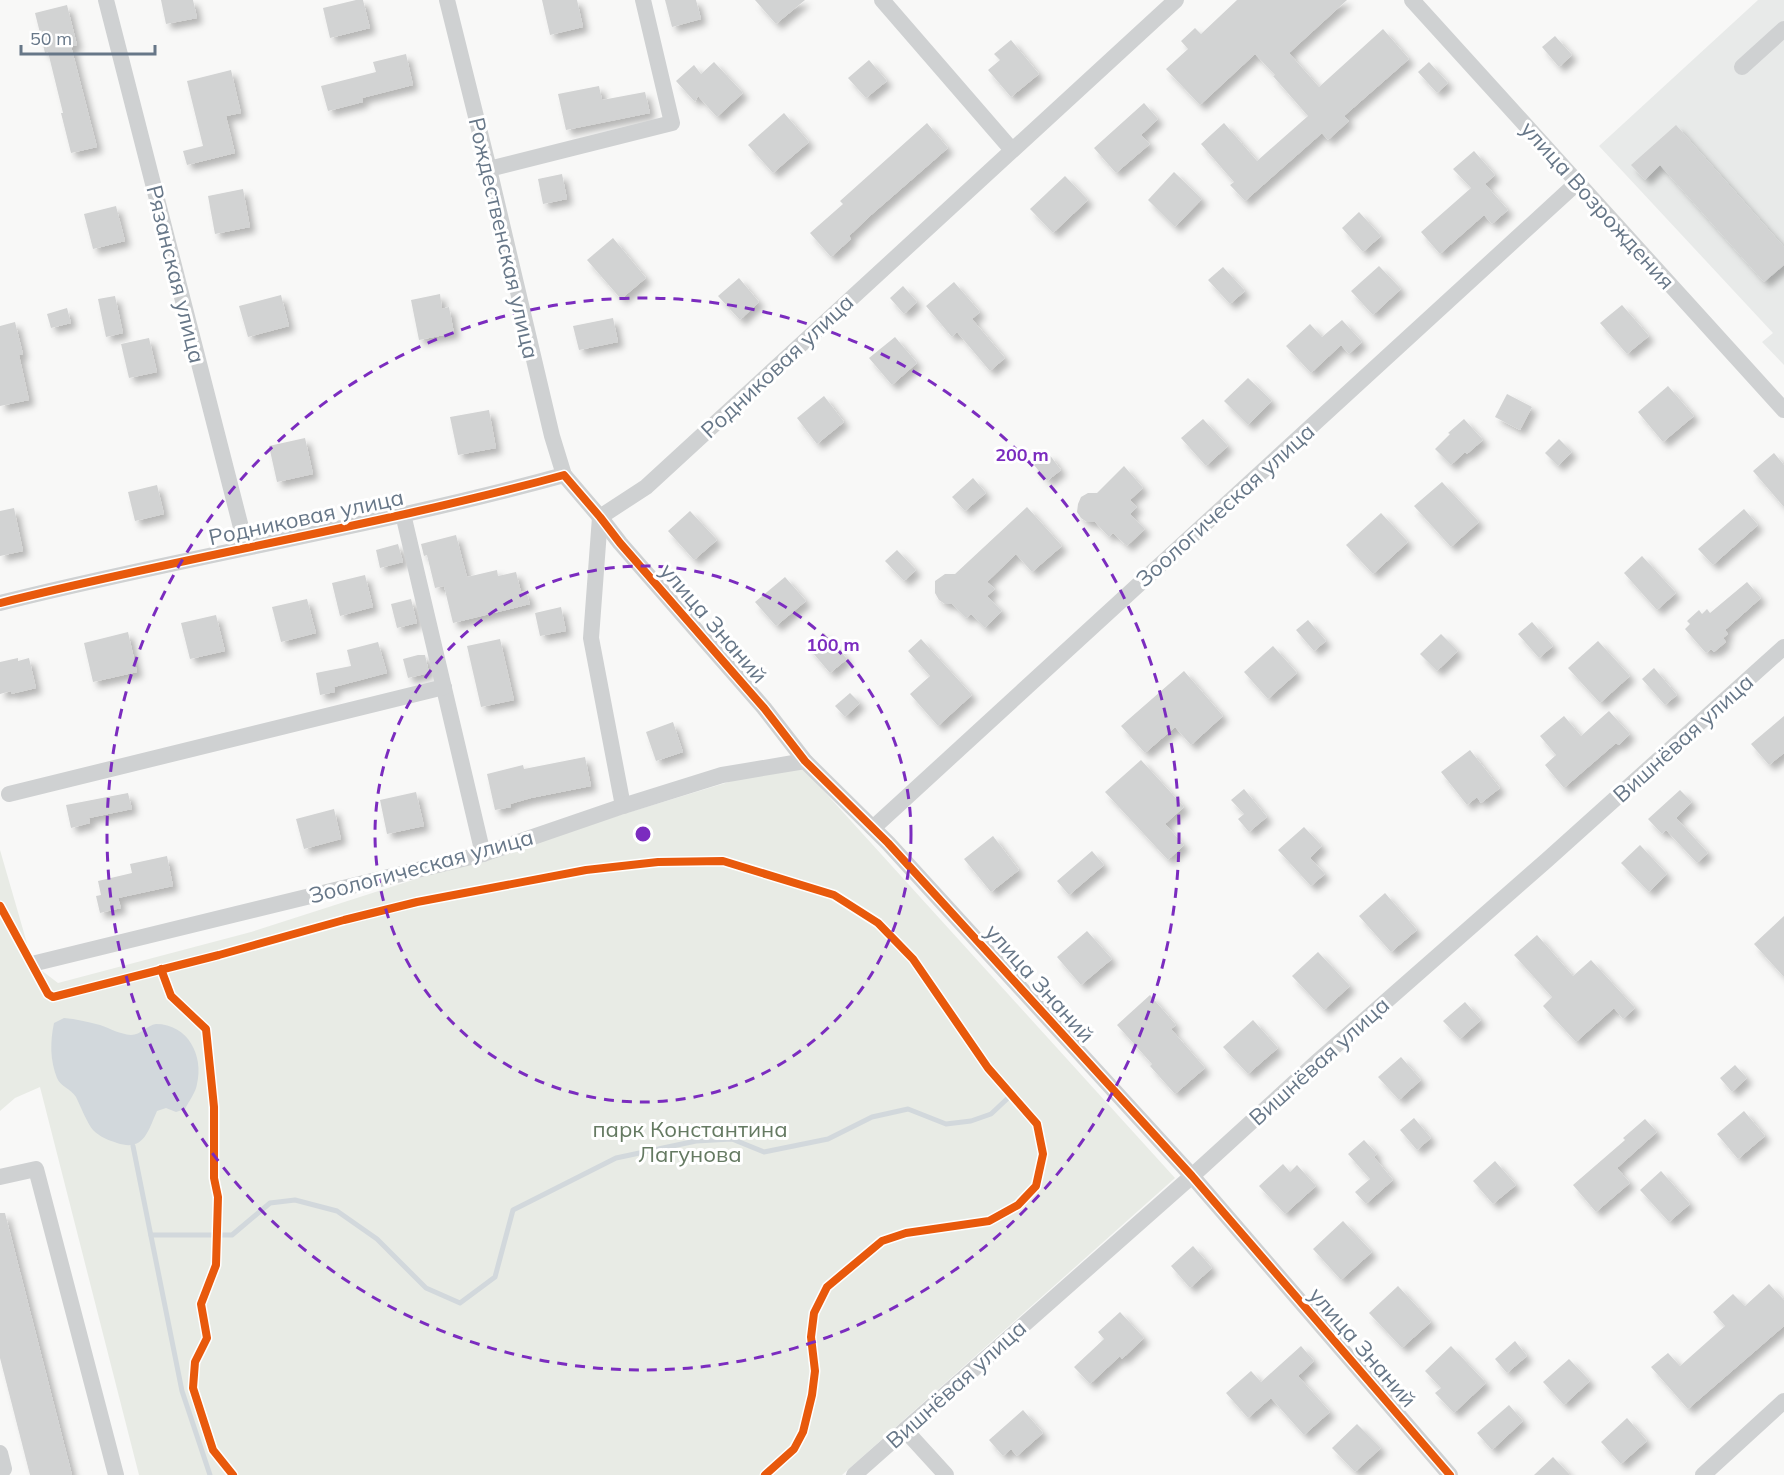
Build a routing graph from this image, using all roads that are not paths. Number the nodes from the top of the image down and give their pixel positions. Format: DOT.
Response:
graph roads {
  1 [pos="106,0"];
  2 [pos="447,0"];
  3 [pos="643,0"];
  4 [pos="882,0"];
  5 [pos="1176,0"];
  6 [pos="1412,0"];
  7 [pos="1784,29"];
  8 [pos="1742,68"];
  9 [pos="1012,150"];
  10 [pos="489,169"];
  11 [pos="1578,182"];
  12 [pos="1784,410"];
  13 [pos="564,475"];
  14 [pos="403,514"];
  15 [pos="600,517"];
  16 [pos="246,547"];
  17 [pos="0,603"];
  18 [pos="1784,646"];
  19 [pos="444,687"];
  20 [pos="804,761"];
  21 [pos="9,794"];
  22 [pos="623,806"];
  23 [pos="873,828"];
  24 [pos="483,854"];
  25 [pos="36,963"];
  26 [pos="1192,1176"];
  27 [pos="0,1177"];
  28 [pos="1784,1401"];
  29 [pos="905,1430"];
  30 [pos="0,1453"];
  31 [pos="0,1470"];
  32 [pos="116,1475"];
  33 [pos="854,1475"];
  34 [pos="946,1475"];
  35 [pos="1450,1475"];
  36 [pos="1703,1475"];
  1 -- 16 [label="street, Рязанская улица"];
  2 -- 10 [label="street, Рождественская улица"];
  3 -- 10 [label="street"];
  4 -- 9 [label="street"];
  5 -- 9 [label="street, Родниковая улица"];
  6 -- 11 [label="street, улица Возрождения"];
  7 -- 8 [label="street"];
  9 -- 15 [label="street, Родниковая улица"];
  10 -- 13 [label="street, Рождественская улица"];
  11 -- 12 [label="street, улица Возрождения"];
  11 -- 23 [label="street, Зоологическая улица"];
  13 -- 14 [label="street, Родниковая улица"];
  13 -- 15 [label="street"];
  14 -- 16 [label="street, Родниковая улица"];
  14 -- 19 [label="street"];
  15 -- 20 [label="street, улица Знаний"];
  15 -- 22 [label="street"];
  16 -- 17 [label="street, Родниковая улица"];
  18 -- 26 [label="street, Вишнёвая улица"];
  19 -- 21 [label="street"];
  19 -- 24 [label="street"];
  20 -- 22 [label="street, Зоологическая улица"];
  20 -- 23 [label="street, улица Знаний"];
  22 -- 24 [label="street, Зоологическая улица"];
  23 -- 26 [label="street, улица Знаний"];
  24 -- 25 [label="street, Зоологическая улица"];
  26 -- 29 [label="street, Вишнёвая улица"];
  26 -- 35 [label="street, улица Знаний"];
  27 -- 32 [label="street"];
  28 -- 36 [label="street"];
  29 -- 33 [label="street, Вишнёвая улица"];
  29 -- 34 [label="street"];
  30 -- 31 [label="street"];
}
